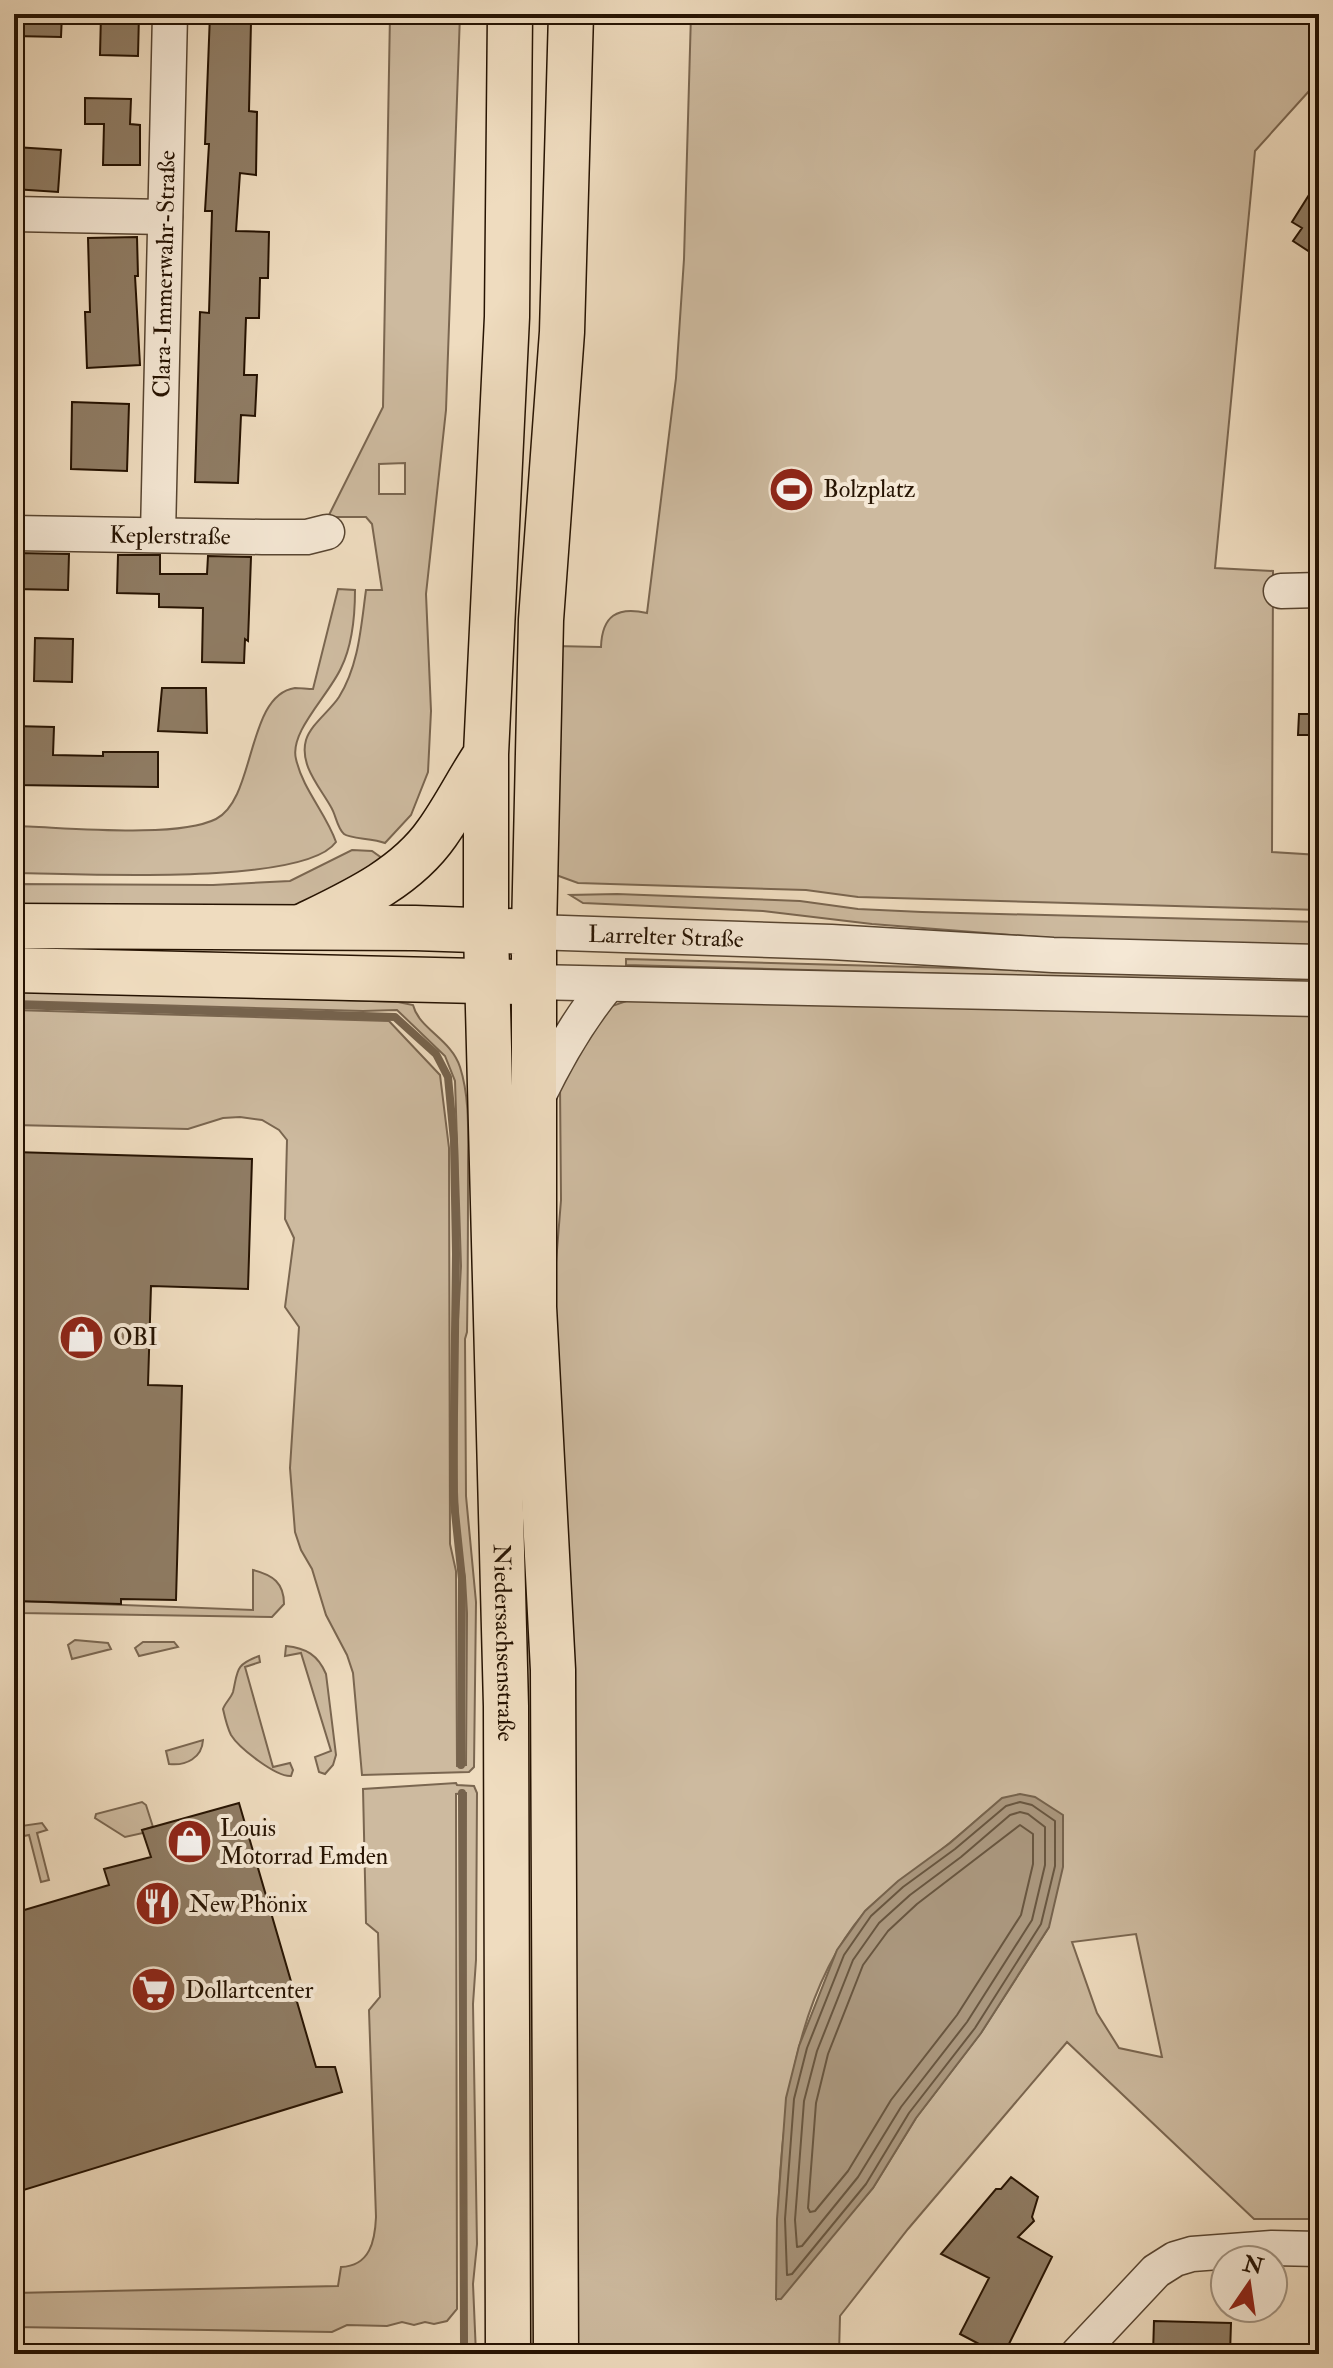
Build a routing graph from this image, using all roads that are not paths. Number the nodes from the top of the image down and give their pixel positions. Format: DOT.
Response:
graph roads {
  1 [pos="170,14"];
  2 [pos="510,14"];
  3 [pos="571,14"];
  4 [pos="14,214"];
  5 [pos="165,217"];
  6 [pos="327,532"];
  7 [pos="14,533"];
  8 [pos="158,534"];
  9 [pos="1319,590"];
  10 [pos="1281,591"];
  11 [pos="486,754"];
  12 [pos="14,926"];
  13 [pos="301,927"];
  14 [pos="486,931"];
  15 [pos="534,932"];
  16 [pos="1319,962"];
  17 [pos="14,970"];
  18 [pos="533,982"];
  19 [pos="489,983"];
  20 [pos="608,984"];
  21 [pos="1319,999"];
  22 [pos="534,1105"];
  23 [pos="1319,2249"];
  24 [pos="508,2354"];
  25 [pos="556,2354"];
  26 [pos="1078,2354"];
  1 -- 5 [label="street, Clara-Immerwahr-Straße"];
  2 -- 11 [label="main road, Niedersachsenstraße"];
  3 -- 15 [label="main road, Niedersachsenstraße"];
  4 -- 5 [label="street"];
  5 -- 8 [label="street, Clara-Immerwahr-Straße"];
  6 -- 8 [label="street, Keplerstraße"];
  7 -- 8 [label="street, Keplerstraße"];
  9 -- 10 [label="street"];
  11 -- 13 [label="main road"];
  11 -- 14 [label="main road, Niedersachsenstraße"];
  12 -- 13 [label="main road, Larrelter Straße"];
  13 -- 14 [label="main road, Larrelter Straße"];
  14 -- 15 [label="main road, Larrelter Straße"];
  14 -- 19 [label="main road, Niedersachsenstraße"];
  15 -- 16 [label="street, Larrelter Straße"];
  15 -- 18 [label="main road, Niedersachsenstraße"];
  17 -- 19 [label="main road, Larrelter Straße"];
  18 -- 19 [label="main road, Larrelter Straße"];
  18 -- 20 [label="street, Larrelter Straße"];
  18 -- 22 [label="main road, Niedersachsenstraße"];
  19 -- 24 [label="main road, Niedersachsenstraße"];
  20 -- 21 [label="street, Larrelter Straße"];
  20 -- 22 [label="street"];
  22 -- 25 [label="main road, Niedersachsenstraße"];
  23 -- 26 [label="street"];
}
